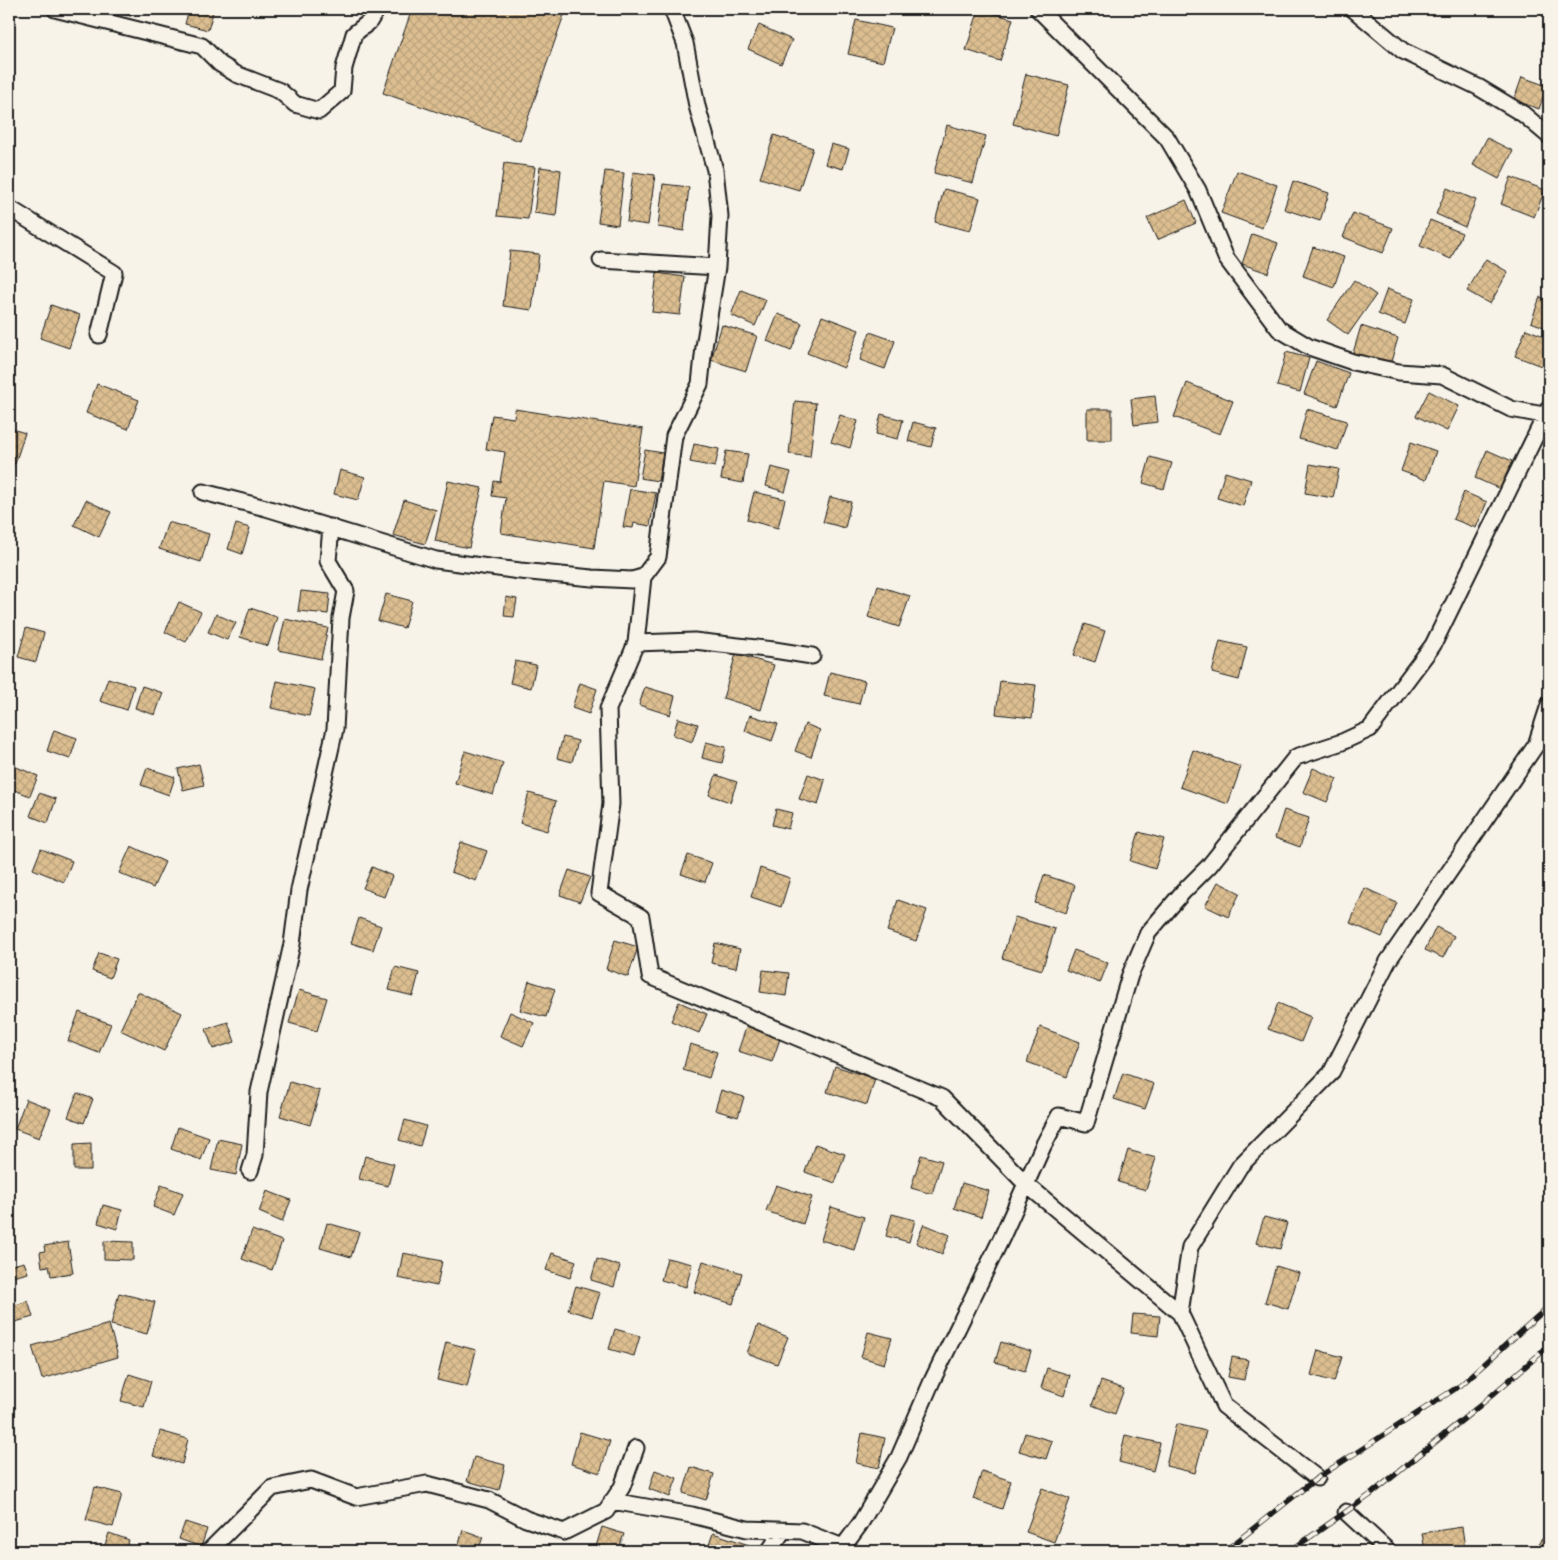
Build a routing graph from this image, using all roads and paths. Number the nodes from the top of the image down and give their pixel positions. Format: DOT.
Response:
graph roads {
  1 [pos="55,9"];
  2 [pos="377,9"];
  3 [pos="672,9"];
  4 [pos="1038,9"];
  5 [pos="1353,9"];
  6 [pos="1549,136"];
  7 [pos="9,208"];
  8 [pos="601,260"];
  9 [pos="717,267"];
  10 [pos="99,335"];
  11 [pos="1548,413"];
  12 [pos="203,492"];
  13 [pos="331,527"];
  14 [pos="643,577"];
  15 [pos="636,643"];
  16 [pos="812,656"];
  17 [pos="1549,705"];
  18 [pos="250,1171"];
  19 [pos="1026,1184"];
  20 [pos="1180,1313"];
  21 [pos="636,1448"];
  22 [pos="1316,1478"];
  23 [pos="612,1501"];
  24 [pos="1346,1512"];
  25 [pos="782,1531"];
  26 [pos="209,1551"];
  27 [pos="768,1551"];
  28 [pos="1388,1551"];
  1 -- 2 [label="street"];
  3 -- 9 [label="street"];
  4 -- 11 [label="street"];
  5 -- 6 [label="street"];
  7 -- 10 [label="street"];
  8 -- 9 [label="street"];
  9 -- 14 [label="street"];
  11 -- 19 [label="street"];
  12 -- 13 [label="street"];
  13 -- 14 [label="street"];
  13 -- 18 [label="street"];
  14 -- 15 [label="street"];
  15 -- 16 [label="street"];
  15 -- 19 [label="street"];
  17 -- 20 [label="street"];
  19 -- 20 [label="street"];
  19 -- 25 [label="street"];
  20 -- 22 [label="street"];
  21 -- 23 [label="street"];
  23 -- 25 [label="street"];
  23 -- 26 [label="street"];
  24 -- 28 [label="street"];
  25 -- 27 [label="street"];
}
